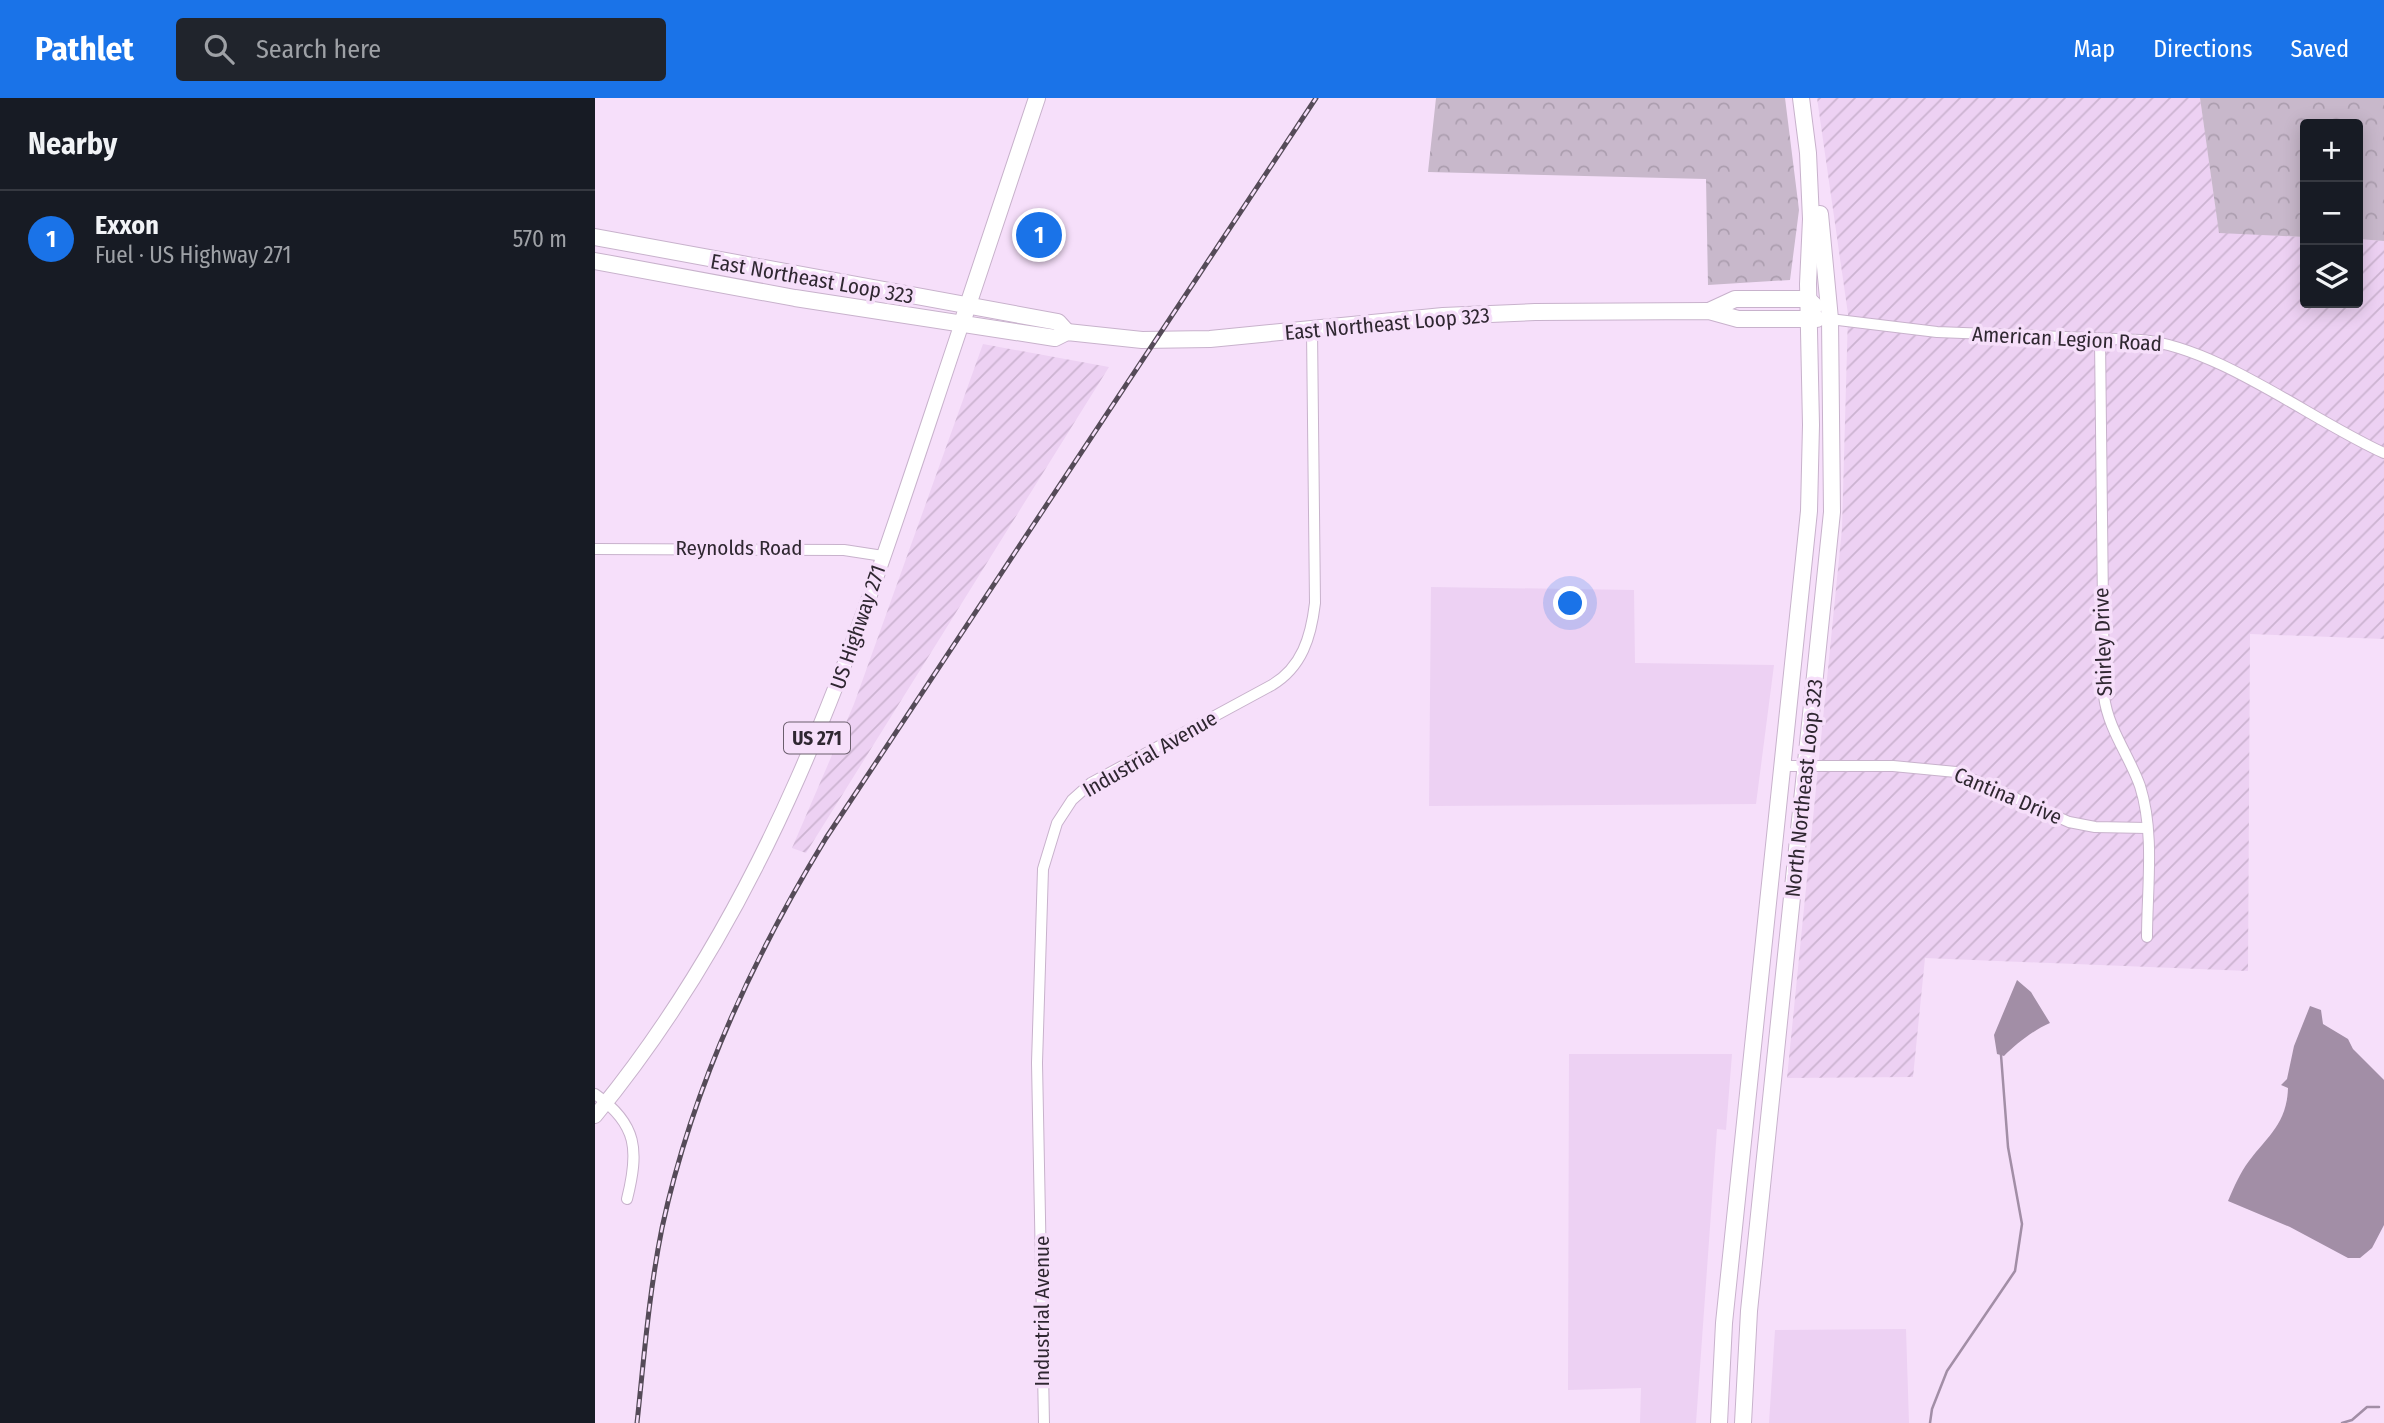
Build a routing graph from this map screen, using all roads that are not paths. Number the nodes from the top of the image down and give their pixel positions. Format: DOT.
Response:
graph roads {
  1 [pos="1037,98"];
  2 [pos="1801,98"];
  3 [pos="1808,153"];
  4 [pos="595,237"];
  5 [pos="672,253"];
  6 [pos="595,261"];
  7 [pos="667,276"];
  8 [pos="799,277"];
  9 [pos="795,299"];
  10 [pos="1808,299"];
  11 [pos="1709,311"];
  12 [pos="965,315"];
  13 [pos="1808,319"];
  14 [pos="1830,319"];
  15 [pos="1312,330"];
  16 [pos="2099,338"];
  17 [pos="2384,453"];
  18 [pos="1809,511"];
  19 [pos="1832,512"];
  20 [pos="595,549"];
  21 [pos="883,556"];
  22 [pos="1784,765"];
  23 [pos="1807,766"];
  24 [pos="2147,828"];
  25 [pos="1775,845"];
  26 [pos="1798,848"];
  27 [pos="2147,937"];
  28 [pos="600,1098"];
  29 [pos="595,1116"];
  30 [pos="1738,1195"];
  31 [pos="1761,1198"];
  32 [pos="628,1199"];
  33 [pos="1044,1423"];
  34 [pos="1719,1423"];
  35 [pos="1743,1423"];
  1 -- 12 [label="highway, US Highway 271 / US 271"];
  2 -- 3 [label="highway, North Northeast Loop 323"];
  3 -- 10 [label="highway, North Northeast Loop 323"];
  3 -- 14 [label="highway, North Northeast Loop 323"];
  4 -- 5 [label="highway, East Northeast Loop 323"];
  5 -- 7 [label="highway"];
  5 -- 8 [label="highway, East Northeast Loop 323"];
  6 -- 7 [label="highway, East Northeast Loop 323"];
  7 -- 9 [label="highway, East Northeast Loop 323"];
  8 -- 9 [label="highway"];
  8 -- 12 [label="highway, East Northeast Loop 323"];
  9 -- 12 [label="highway, East Northeast Loop 323"];
  10 -- 11 [label="highway, East Northeast Loop 323"];
  10 -- 13 [label="highway, North Northeast Loop 323"];
  10 -- 14 [label="highway"];
  11 -- 13 [label="highway, East Northeast Loop 323"];
  11 -- 15 [label="highway, East Northeast Loop 323"];
  12 -- 15 [label="highway, East Northeast Loop 323"];
  12 -- 21 [label="main road, US Highway 271 / US 271"];
  13 -- 14 [label="highway, American Legion Road"];
  13 -- 18 [label="highway, North Northeast Loop 323"];
  14 -- 16 [label="street, American Legion Road"];
  14 -- 19 [label="highway, North Northeast Loop 323"];
  15 -- 33 [label="street, Industrial Avenue"];
  16 -- 17 [label="street, American Legion Road"];
  16 -- 24 [label="street, Shirley Drive"];
  18 -- 19 [label="highway"];
  18 -- 22 [label="highway, North Northeast Loop 323"];
  19 -- 23 [label="highway, North Northeast Loop 323"];
  20 -- 21 [label="street, Reynolds Road"];
  21 -- 28 [label="main road, US Highway 271 / US 271"];
  22 -- 23 [label="street, Cantina Drive"];
  22 -- 25 [label="highway, North Northeast Loop 323"];
  23 -- 24 [label="street, Cantina Drive"];
  23 -- 26 [label="highway, North Northeast Loop 323"];
  24 -- 27 [label="street, Shirley Drive"];
  25 -- 26 [label="highway"];
  25 -- 30 [label="highway, North Northeast Loop 323"];
  26 -- 31 [label="highway, North Northeast Loop 323"];
  28 -- 29 [label="main road, US Highway 271 / US 271"];
  28 -- 32 [label="street"];
  30 -- 31 [label="highway"];
  30 -- 34 [label="highway, North Northeast Loop 323"];
  31 -- 35 [label="highway, North Northeast Loop 323"];
}
